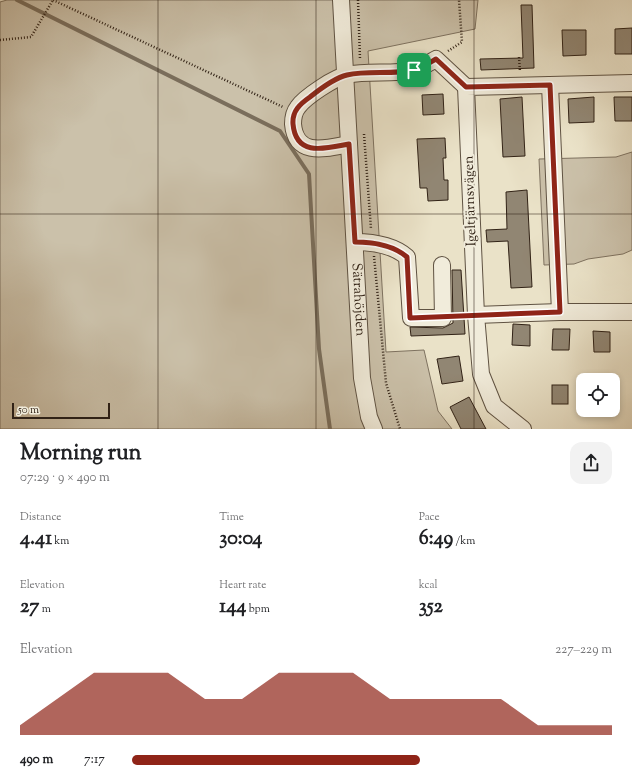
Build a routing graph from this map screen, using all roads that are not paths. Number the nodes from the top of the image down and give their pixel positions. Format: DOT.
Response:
graph roads {
  1 [pos="341,0"];
  2 [pos="353,75"];
  3 [pos="632,83"];
  4 [pos="550,85"];
  5 [pos="466,87"];
  6 [pos="349,144"];
  7 [pos="355,242"];
  8 [pos="442,265"];
  9 [pos="560,312"];
  10 [pos="632,312"];
  11 [pos="476,315"];
  12 [pos="374,429"];
  13 [pos="523,429"];
  1 -- 2 [label="street, Sätrahöjden"];
  2 -- 5 [label="street"];
  2 -- 6 [label="street, Sätrahöjden"];
  2 -- 6 [label="street"];
  3 -- 4 [label="street"];
  4 -- 5 [label="street"];
  4 -- 9 [label="street"];
  5 -- 11 [label="street, Igeltjärnsvägen"];
  6 -- 7 [label="street, Sätrahöjden"];
  7 -- 8 [label="street"];
  7 -- 12 [label="street, Sätrahöjden"];
  9 -- 10 [label="street"];
  9 -- 11 [label="street"];
  11 -- 13 [label="street, Igeltjärnsvägen"];
}
